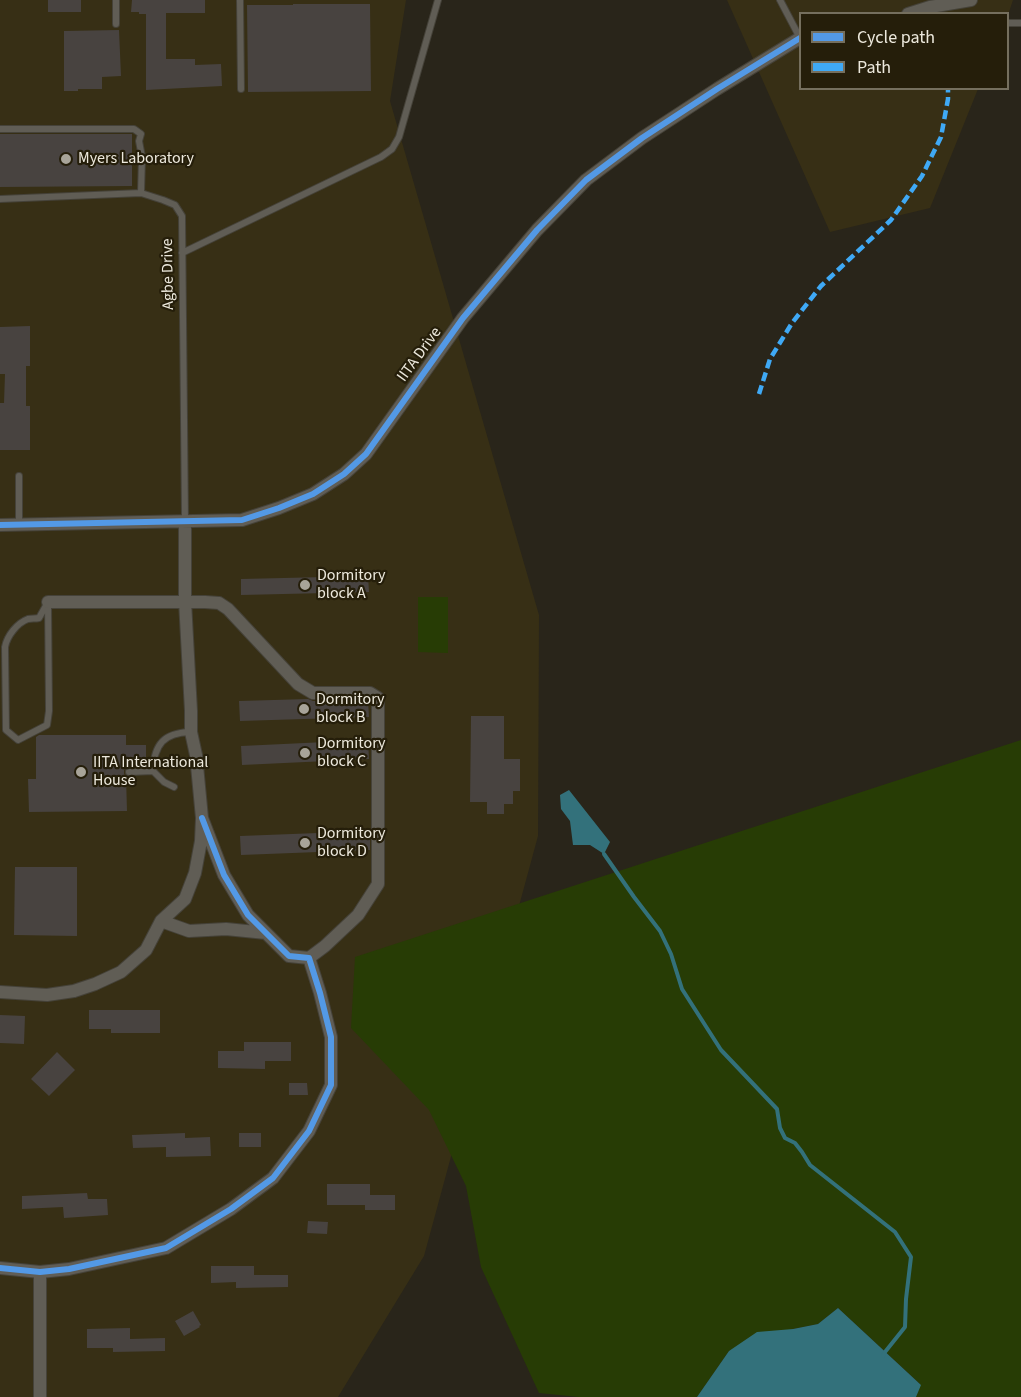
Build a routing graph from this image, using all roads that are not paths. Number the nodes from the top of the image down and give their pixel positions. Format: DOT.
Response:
graph roads {
  1 [pos="116,0"];
  2 [pos="240,0"];
  3 [pos="438,0"];
  4 [pos="780,0"];
  5 [pos="971,0"];
  6 [pos="929,4"];
  7 [pos="912,12"];
  8 [pos="116,24"];
  9 [pos="799,36"];
  10 [pos="799,39"];
  11 [pos="240,89"];
  12 [pos="0,129"];
  13 [pos="141,193"];
  14 [pos="0,199"];
  15 [pos="182,253"];
  16 [pos="19,476"];
  17 [pos="185,521"];
  18 [pos="0,525"];
  19 [pos="19,525"];
  20 [pos="185,601"];
  21 [pos="48,602"];
  22 [pos="191,732"];
  23 [pos="153,771"];
  24 [pos="129,772"];
  25 [pos="174,787"];
  26 [pos="202,818"];
  27 [pos="161,921"];
  28 [pos="266,933"];
  29 [pos="309,958"];
  30 [pos="0,992"];
  31 [pos="0,1268"];
  32 [pos="40,1272"];
  33 [pos="40,1397"];
  1 -- 8 [label="lane"];
  2 -- 11 [label="lane"];
  3 -- 15 [label="lane"];
  4 -- 9 [label="lane"];
  5 -- 6 [label="street"];
  6 -- 7 [label="street"];
  10 -- 17 [label="street, IITA Drive"];
  12 -- 13 [label="lane"];
  13 -- 14 [label="lane, Agbe Drive"];
  13 -- 15 [label="lane, Agbe Drive"];
  15 -- 17 [label="lane, Agbe Drive"];
  16 -- 19 [label="lane"];
  17 -- 19 [label="street, IITA Drive"];
  17 -- 20 [label="street"];
  18 -- 19 [label="street, IITA Drive"];
  20 -- 21 [label="street"];
  20 -- 22 [label="street"];
  20 -- 29 [label="street"];
  21 -- 21 [label="lane"];
  22 -- 23 [label="lane"];
  22 -- 26 [label="street"];
  23 -- 24 [label="lane"];
  23 -- 25 [label="lane"];
  26 -- 27 [label="street"];
  26 -- 28 [label="street"];
  27 -- 28 [label="street"];
  27 -- 30 [label="street"];
  28 -- 29 [label="street"];
  29 -- 32 [label="street"];
  31 -- 32 [label="street"];
  32 -- 33 [label="street"];
}
